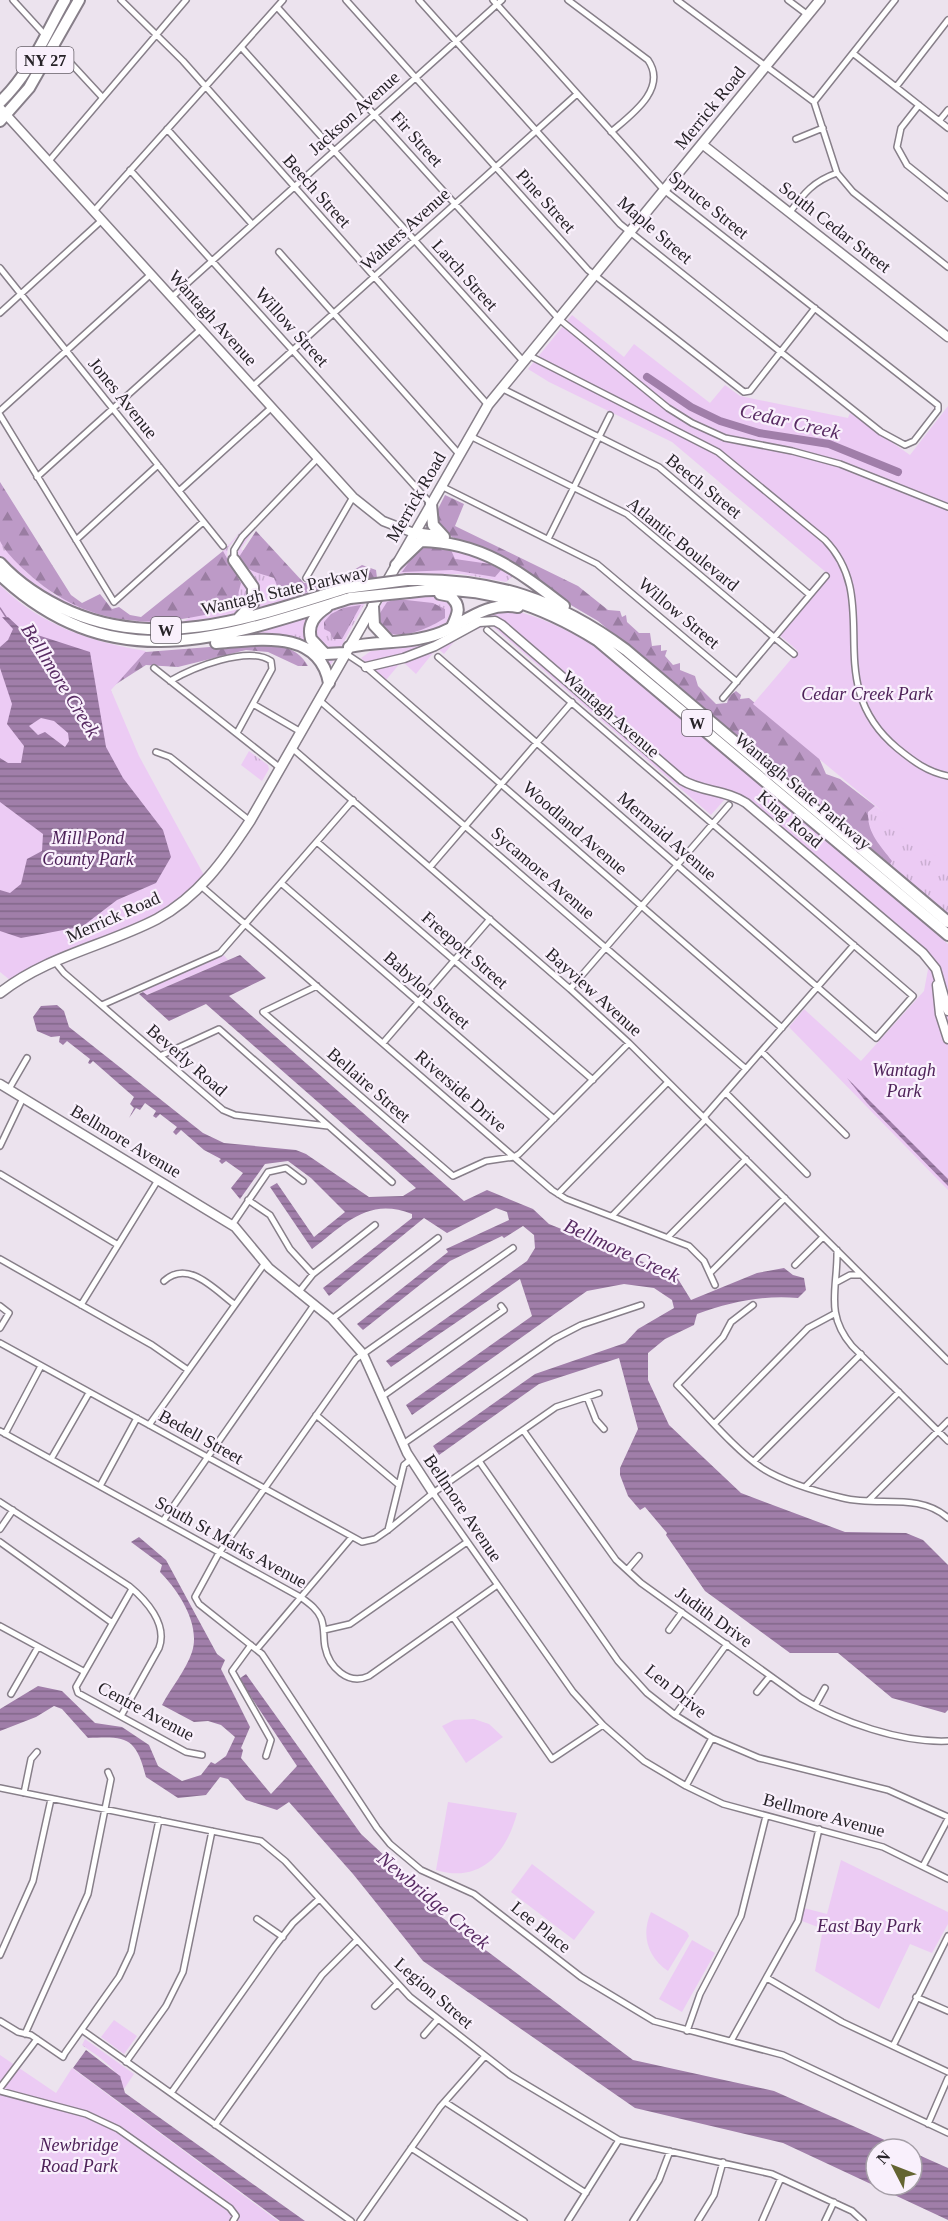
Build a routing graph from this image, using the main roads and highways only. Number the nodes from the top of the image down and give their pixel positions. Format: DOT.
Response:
graph roads {
  1 [pos="65,0"];
  2 [pos="79,0"];
  3 [pos="820,0"];
  4 [pos="0,102"];
  5 [pos="2,115"];
  6 [pos="431,504"];
  7 [pos="414,533"];
  8 [pos="447,539"];
  9 [pos="462,546"];
  10 [pos="234,560"];
  11 [pos="0,563"];
  12 [pos="506,563"];
  13 [pos="396,565"];
  14 [pos="0,575"];
  15 [pos="443,580"];
  16 [pos="408,586"];
  17 [pos="348,593"];
  18 [pos="330,604"];
  19 [pos="373,606"];
  20 [pos="238,619"];
  21 [pos="579,623"];
  22 [pos="452,627"];
  23 [pos="186,642"];
  24 [pos="390,642"];
  25 [pos="347,650"];
  26 [pos="329,683"];
  27 [pos="948,922"];
  28 [pos="948,935"];
  29 [pos="0,993"];
  1 -- 4 [label="highway, NY 27"];
  2 -- 5 [label="highway, NY 27"];
  3 -- 6 [label="main road, Merrick Road"];
  6 -- 7 [label="main road, Merrick Road"];
  6 -- 8 [label="highway"];
  7 -- 8 [label="highway"];
  7 -- 13 [label="main road, Merrick Road"];
  8 -- 9 [label="highway"];
  9 -- 12 [label="highway"];
  9 -- 13 [label="highway"];
  10 -- 20 [label="highway"];
  11 -- 20 [label="highway, Wantagh State Parkway / W"];
  12 -- 15 [label="highway"];
  12 -- 21 [label="highway"];
  13 -- 19 [label="main road, Merrick Road"];
  14 -- 23 [label="highway, Wantagh State Parkway / W"];
  15 -- 16 [label="highway, Wantagh State Parkway / W"];
  15 -- 21 [label="highway, Wantagh State Parkway / W"];
  16 -- 17 [label="highway, Wantagh State Parkway / W, bridge"];
  16 -- 21 [label="highway, Wantagh State Parkway / W"];
  16 -- 22 [label="highway"];
  17 -- 18 [label="highway, Wantagh State Parkway / W"];
  17 -- 20 [label="highway, Wantagh State Parkway / W"];
  18 -- 23 [label="highway, Wantagh State Parkway / W"];
  18 -- 25 [label="highway"];
  19 -- 24 [label="highway"];
  19 -- 25 [label="main road, Merrick Road"];
  21 -- 22 [label="highway"];
  21 -- 27 [label="highway, Wantagh State Parkway / W"];
  21 -- 28 [label="highway, Wantagh State Parkway / W"];
  22 -- 24 [label="highway"];
  23 -- 26 [label="highway"];
  24 -- 25 [label="highway"];
  25 -- 26 [label="main road, Merrick Road"];
  26 -- 29 [label="main road, Merrick Road"];
}
